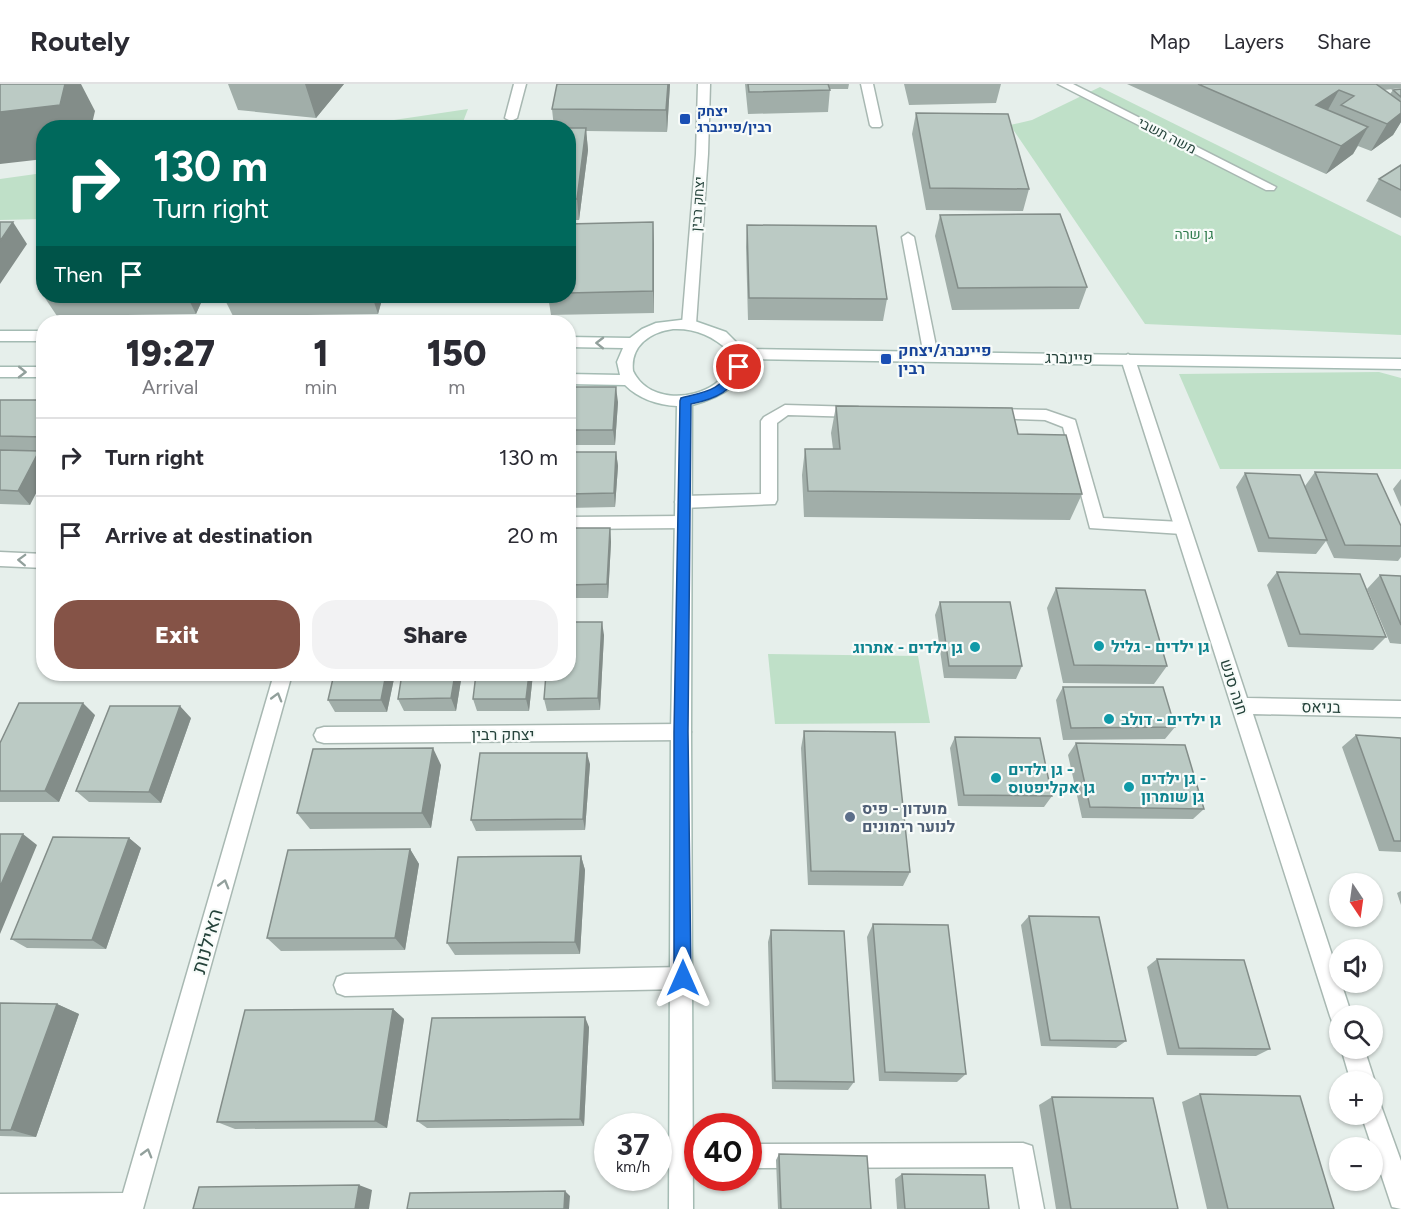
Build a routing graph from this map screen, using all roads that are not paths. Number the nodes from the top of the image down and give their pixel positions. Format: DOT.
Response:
graph roads {
  1 [pos="520,84"];
  2 [pos="704,84"];
  3 [pos="867,84"];
  4 [pos="1064,84"];
  5 [pos="511,118"];
  6 [pos="876,125"];
  7 [pos="1270,188"];
  8 [pos="908,237"];
  9 [pos="689,324"];
  10 [pos="0,336"];
  11 [pos="36,336"];
  12 [pos="576,342"];
  13 [pos="631,343"];
  14 [pos="738,354"];
  15 [pos="931,356"];
  16 [pos="1128,359"];
  17 [pos="1401,364"];
  18 [pos="0,372"];
  19 [pos="36,372"];
  20 [pos="576,379"];
  21 [pos="629,380"];
  22 [pos="686,401"];
  23 [pos="868,412"];
  24 [pos="975,413"];
  25 [pos="683,512"];
  26 [pos="576,522"];
  27 [pos="1182,528"];
  28 [pos="0,559"];
  29 [pos="36,561"];
  30 [pos="281,681"];
  31 [pos="1240,706"];
  32 [pos="1401,709"];
  33 [pos="681,732"];
  34 [pos="324,735"];
  35 [pos="683,978"];
  36 [pos="345,986"];
  37 [pos="1337,1005"];
  38 [pos="688,1113"];
  39 [pos="1377,1125"];
  40 [pos="762,1156"];
  41 [pos="684,1189"];
  42 [pos="1401,1198"];
  43 [pos="0,1206"];
  44 [pos="132,1207"];
  45 [pos="681,1209"];
  46 [pos="1032,1209"];
  1 -- 5 [label="street"];
  2 -- 9 [label="street, יצחק רבין"];
  3 -- 6 [label="street"];
  4 -- 7 [label="street, משה תשבי"];
  8 -- 15 [label="street"];
  9 -- 13 [label="street"];
  9 -- 14 [label="street"];
  10 -- 11 [label="street"];
  13 -- 12 [label="street, one-way"];
  13 -- 21 [label="street"];
  14 -- 15 [label="street, פיינברג"];
  14 -- 22 [label="street"];
  15 -- 16 [label="street, פיינברג"];
  16 -- 17 [label="street, פיינברג"];
  16 -- 27 [label="street, חנה סנש"];
  18 -- 19 [label="street, one-way"];
  20 -- 21 [label="street"];
  21 -- 22 [label="street"];
  22 -- 25 [label="street"];
  23 -- 25 [label="street"];
  24 -- 27 [label="street"];
  25 -- 26 [label="street"];
  25 -- 33 [label="street"];
  27 -- 31 [label="street, חנה סנש"];
  29 -- 28 [label="street, one-way"];
  44 -- 30 [label="street, האילנות, one-way"];
  31 -- 32 [label="street, בניאס"];
  31 -- 37 [label="street, חנה סנש"];
  33 -- 34 [label="street, יצחק רבין"];
  33 -- 35 [label="street"];
  35 -- 36 [label="street"];
  35 -- 38 [label="street"];
  39 -- 42 [label="street"];
  40 -- 46 [label="street"];
  41 -- 45 [label="street"];
  43 -- 44 [label="street"];
}
